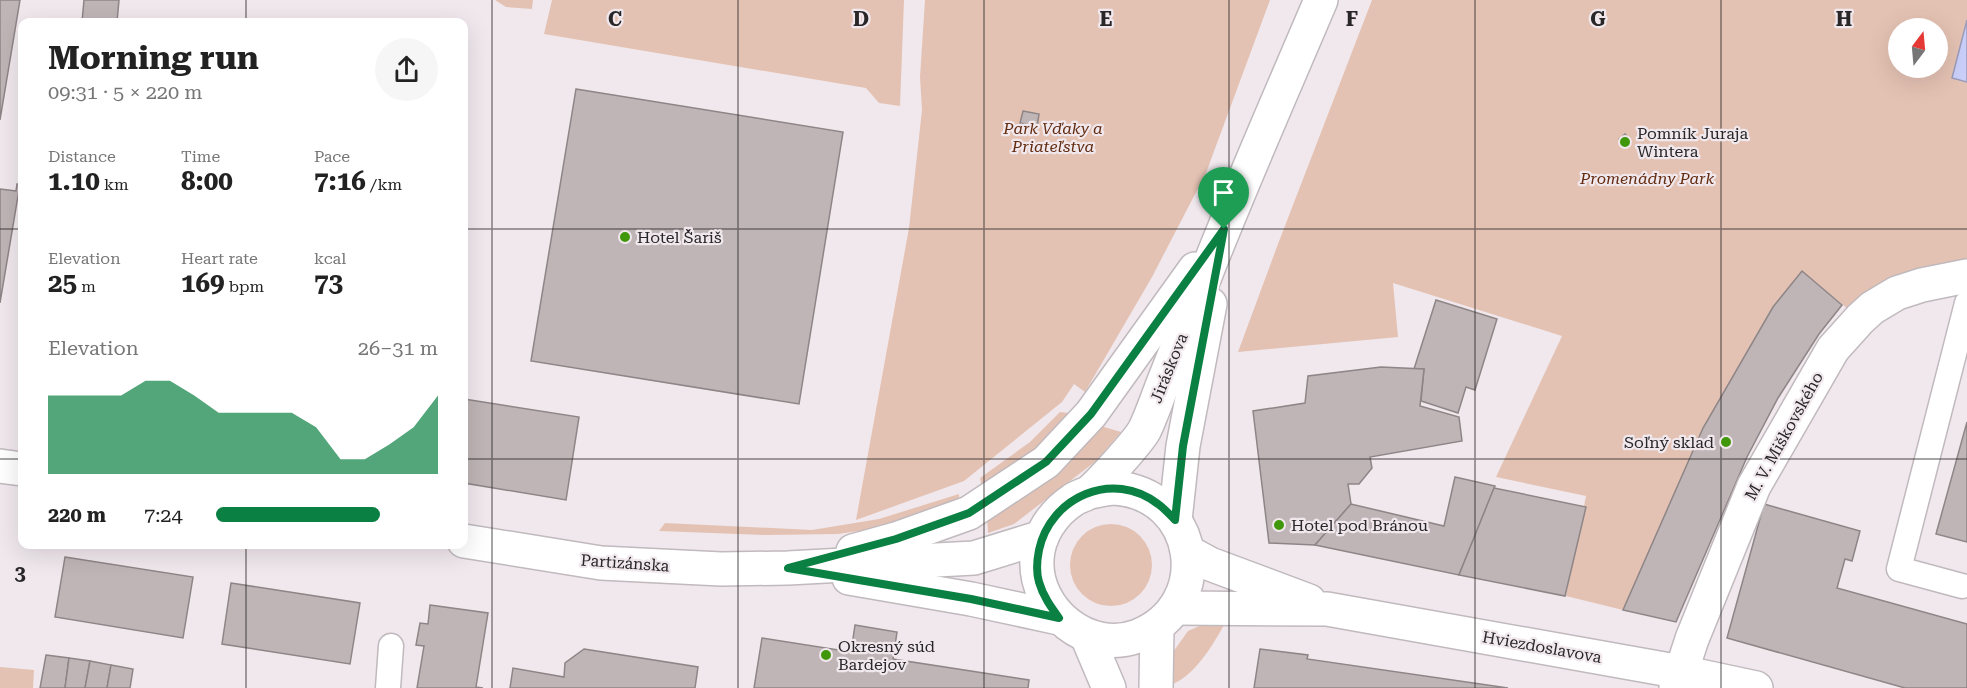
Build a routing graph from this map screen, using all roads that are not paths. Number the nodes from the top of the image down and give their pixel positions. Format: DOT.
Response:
graph roads {
  1 [pos="1321,0"];
  2 [pos="1224,229"];
  3 [pos="1967,276"];
  4 [pos="1967,303"];
  5 [pos="0,466"];
  6 [pos="18,468"];
  7 [pos="1090,492"];
  8 [pos="1175,520"];
  9 [pos="1042,537"];
  10 [pos="468,542"];
  11 [pos="1188,552"];
  12 [pos="788,568"];
  13 [pos="1962,586"];
  14 [pos="1327,609"];
  15 [pos="1166,617"];
  16 [pos="1059,618"];
  17 [pos="1088,636"];
  18 [pos="391,646"];
  19 [pos="1678,680"];
  20 [pos="388,688"];
  21 [pos="1109,688"];
  22 [pos="1156,688"];
  23 [pos="1756,688"];
  1 -- 2 [label="street, Jiráskova"];
  2 -- 7 [label="street, Jiráskova"];
  2 -- 8 [label="street, Jiráskova"];
  2 -- 12 [label="street, Jiráskova"];
  3 -- 19 [label="street, M. V. Miškovského"];
  4 -- 13 [label="lane"];
  5 -- 6 [label="street"];
  7 -- 8 [label="street"];
  7 -- 9 [label="street"];
  8 -- 11 [label="street"];
  9 -- 12 [label="street, Partizánska"];
  9 -- 16 [label="street"];
  10 -- 12 [label="street, Partizánska"];
  11 -- 14 [label="street, Hviezdoslavova"];
  11 -- 15 [label="street"];
  12 -- 16 [label="street, Partizánska"];
  14 -- 15 [label="street, Hviezdoslavova"];
  14 -- 19 [label="street, Hviezdoslavova"];
  15 -- 17 [label="street"];
  15 -- 22 [label="street"];
  16 -- 17 [label="street"];
  17 -- 21 [label="street"];
  18 -- 20 [label="lane"];
  19 -- 23 [label="street, Hviezdoslavova"];
}
